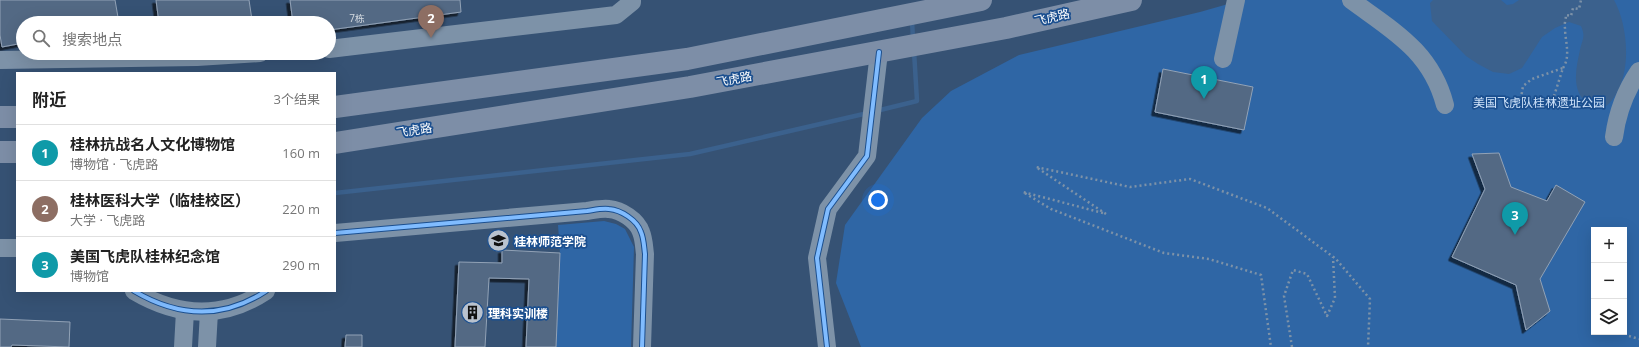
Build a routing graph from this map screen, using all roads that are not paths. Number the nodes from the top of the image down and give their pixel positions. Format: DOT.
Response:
graph roads {
  1 [pos="632,0"];
  2 [pos="981,0"];
  3 [pos="1131,0"];
  4 [pos="1236,0"];
  5 [pos="1351,0"];
  6 [pos="336,48"];
  7 [pos="878,52"];
  8 [pos="0,60"];
  9 [pos="16,60"];
  10 [pos="1223,60"];
  11 [pos="1639,71"];
  12 [pos="1445,105"];
  13 [pos="336,107"];
  14 [pos="0,117"];
  15 [pos="16,117"];
  16 [pos="1614,136"];
  17 [pos="336,142"];
  18 [pos="0,152"];
  19 [pos="16,152"];
  20 [pos="336,233"];
  21 [pos="0,248"];
  22 [pos="16,248"];
  23 [pos="136,292"];
  24 [pos="264,292"];
  25 [pos="185,312"];
  26 [pos="209,312"];
  27 [pos="184,347"];
  28 [pos="208,347"];
  29 [pos="642,347"];
  30 [pos="827,347"];
  1 -- 6 [label="street"];
  2 -- 13 [label="main road"];
  3 -- 7 [label="main road, 飞虎路"];
  4 -- 10 [label="street"];
  5 -- 12 [label="street"];
  7 -- 17 [label="main road, 飞虎路"];
  7 -- 30 [label="street"];
  8 -- 9 [label="street"];
  11 -- 16 [label="street"];
  14 -- 15 [label="main road"];
  18 -- 19 [label="main road"];
  20 -- 29 [label="street"];
  21 -- 22 [label="street"];
  23 -- 25 [label="street"];
  24 -- 26 [label="street"];
  25 -- 26 [label="street"];
  25 -- 27 [label="street"];
  26 -- 28 [label="street"];
}
